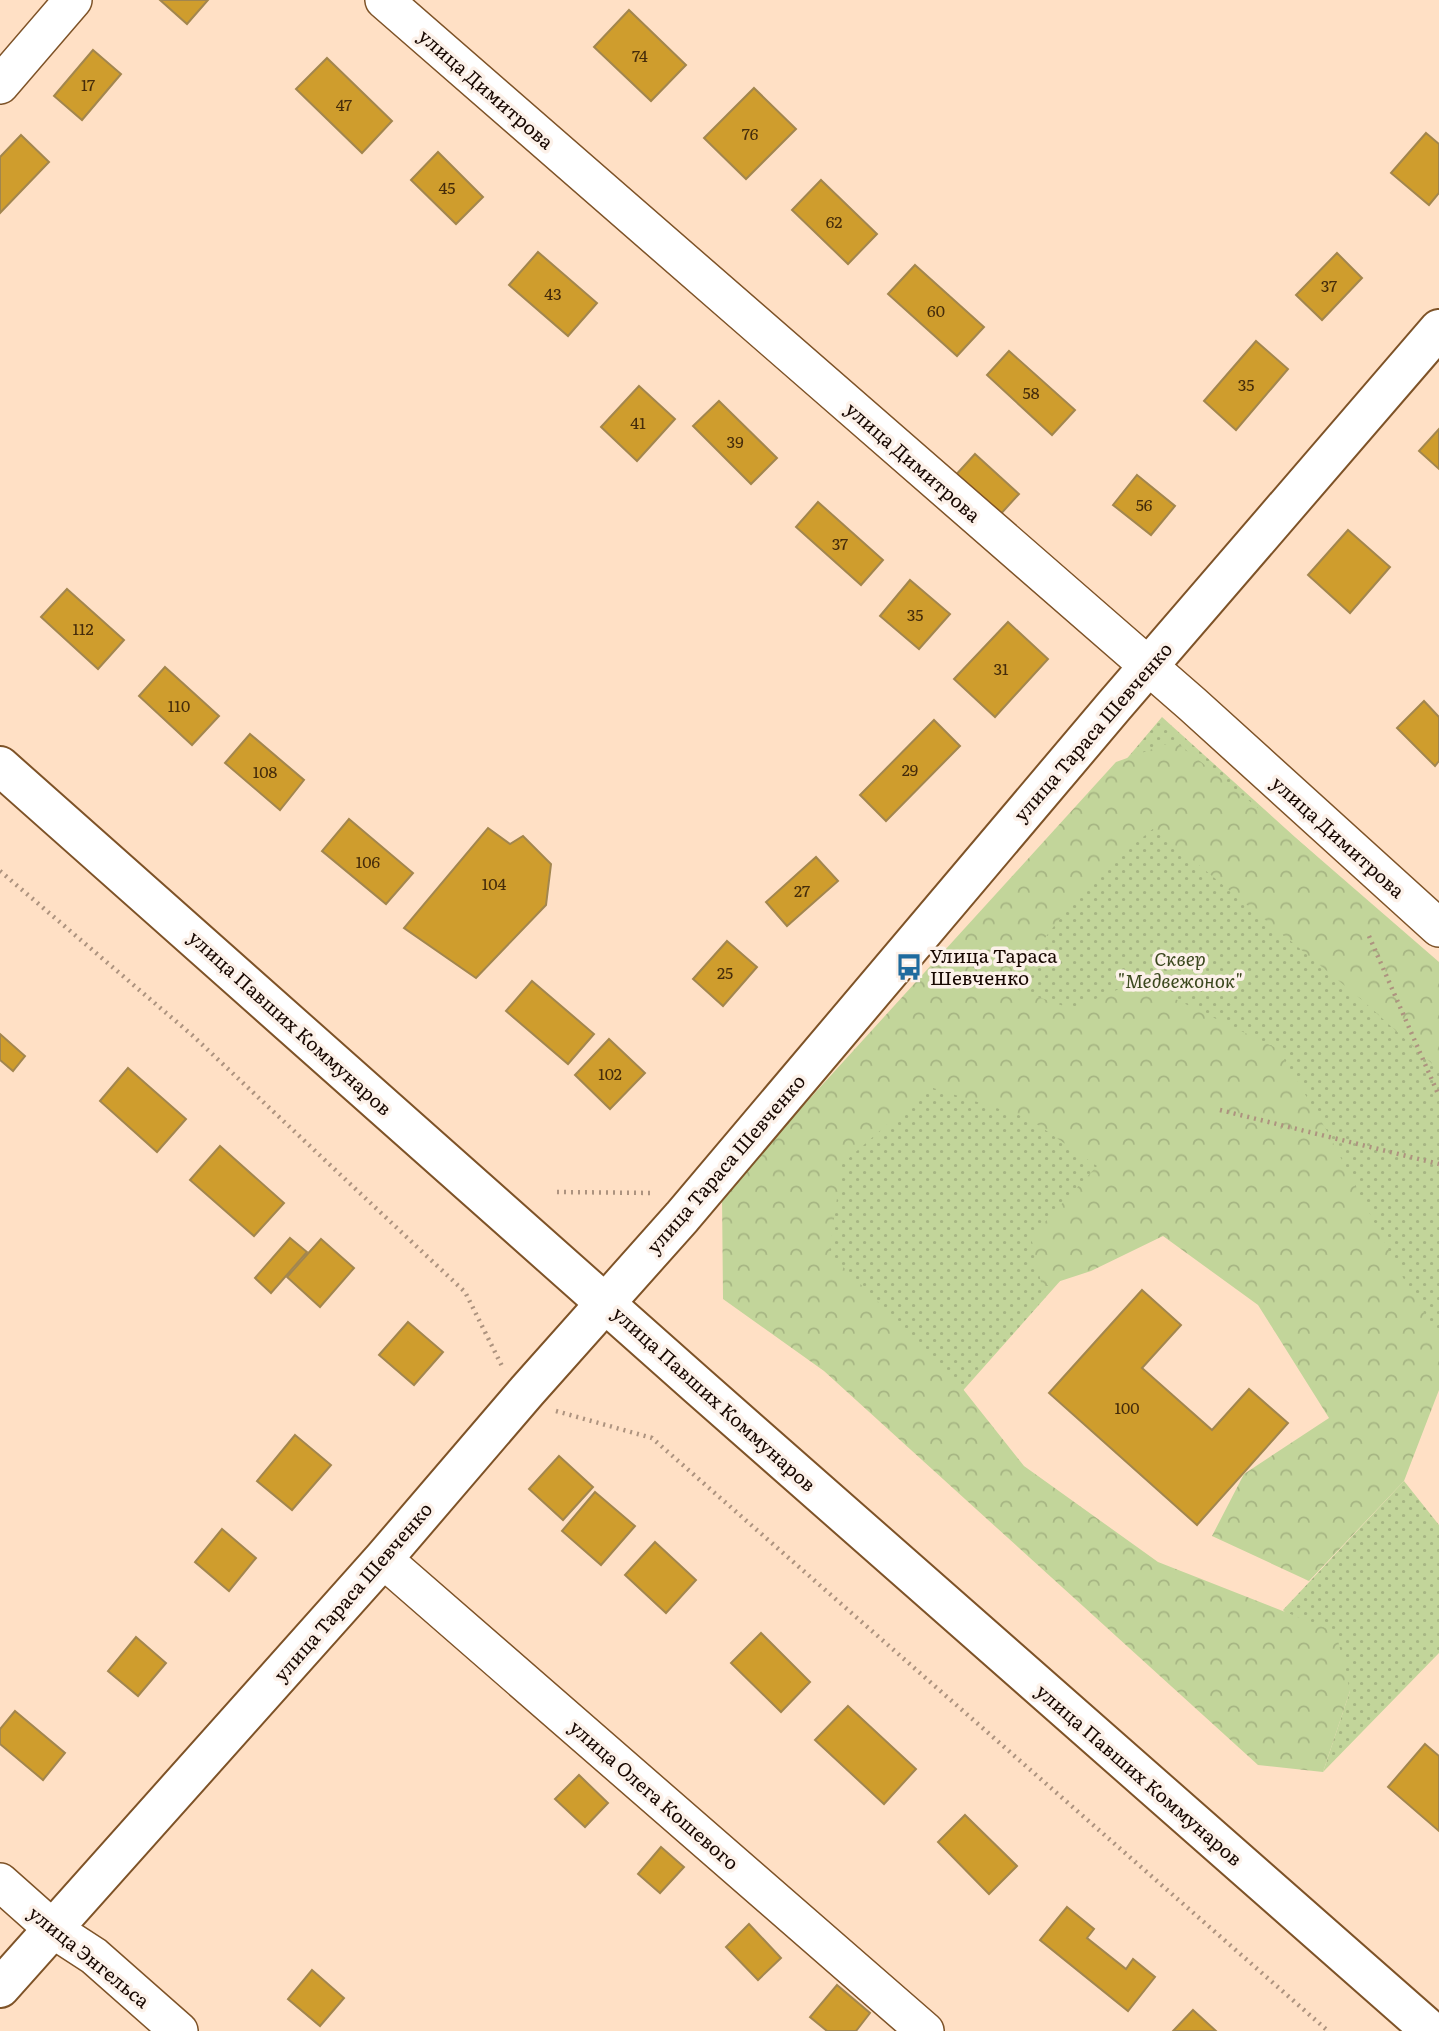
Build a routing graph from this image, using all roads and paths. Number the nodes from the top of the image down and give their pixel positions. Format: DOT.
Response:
graph roads {
  1 [pos="74,0"];
  2 [pos="384,0"];
  3 [pos="0,85"];
  4 [pos="1439,329"];
  5 [pos="1149,667"];
  6 [pos="0,766"];
  7 [pos="0,871"];
  8 [pos="1439,928"];
  9 [pos="1369,936"];
  10 [pos="1439,1096"];
  11 [pos="1220,1110"];
  12 [pos="1439,1164"];
  13 [pos="557,1192"];
  14 [pos="656,1193"];
  15 [pos="606,1303"];
  16 [pos="504,1370"];
  17 [pos="545,1408"];
  18 [pos="383,1559"];
  19 [pos="0,1882"];
  20 [pos="54,1930"];
  21 [pos="0,1988"];
  22 [pos="179,2031"];
  23 [pos="925,2031"];
  24 [pos="1328,2031"];
  25 [pos="1431,2031"];
  1 -- 3 [label="street"];
  2 -- 5 [label="street, улица Димитрова"];
  4 -- 5 [label="street, улица Тараса Шевченко"];
  5 -- 8 [label="street, улица Димитрова"];
  5 -- 15 [label="street, улица Тараса Шевченко"];
  6 -- 15 [label="street, улица Павших Коммунаров"];
  7 -- 16 [label="path"];
  9 -- 10 [label="path"];
  11 -- 12 [label="path"];
  13 -- 14 [label="path"];
  15 -- 18 [label="street, улица Тараса Шевченко"];
  15 -- 25 [label="street, улица Павших Коммунаров"];
  17 -- 24 [label="path"];
  18 -- 20 [label="street, улица Тараса Шевченко"];
  18 -- 23 [label="street, улица Олега Кошевого"];
  19 -- 20 [label="street, улица Энгельса"];
  20 -- 21 [label="street, улица Тараса Шевченко"];
  20 -- 22 [label="street, улица Энгельса"];
}
